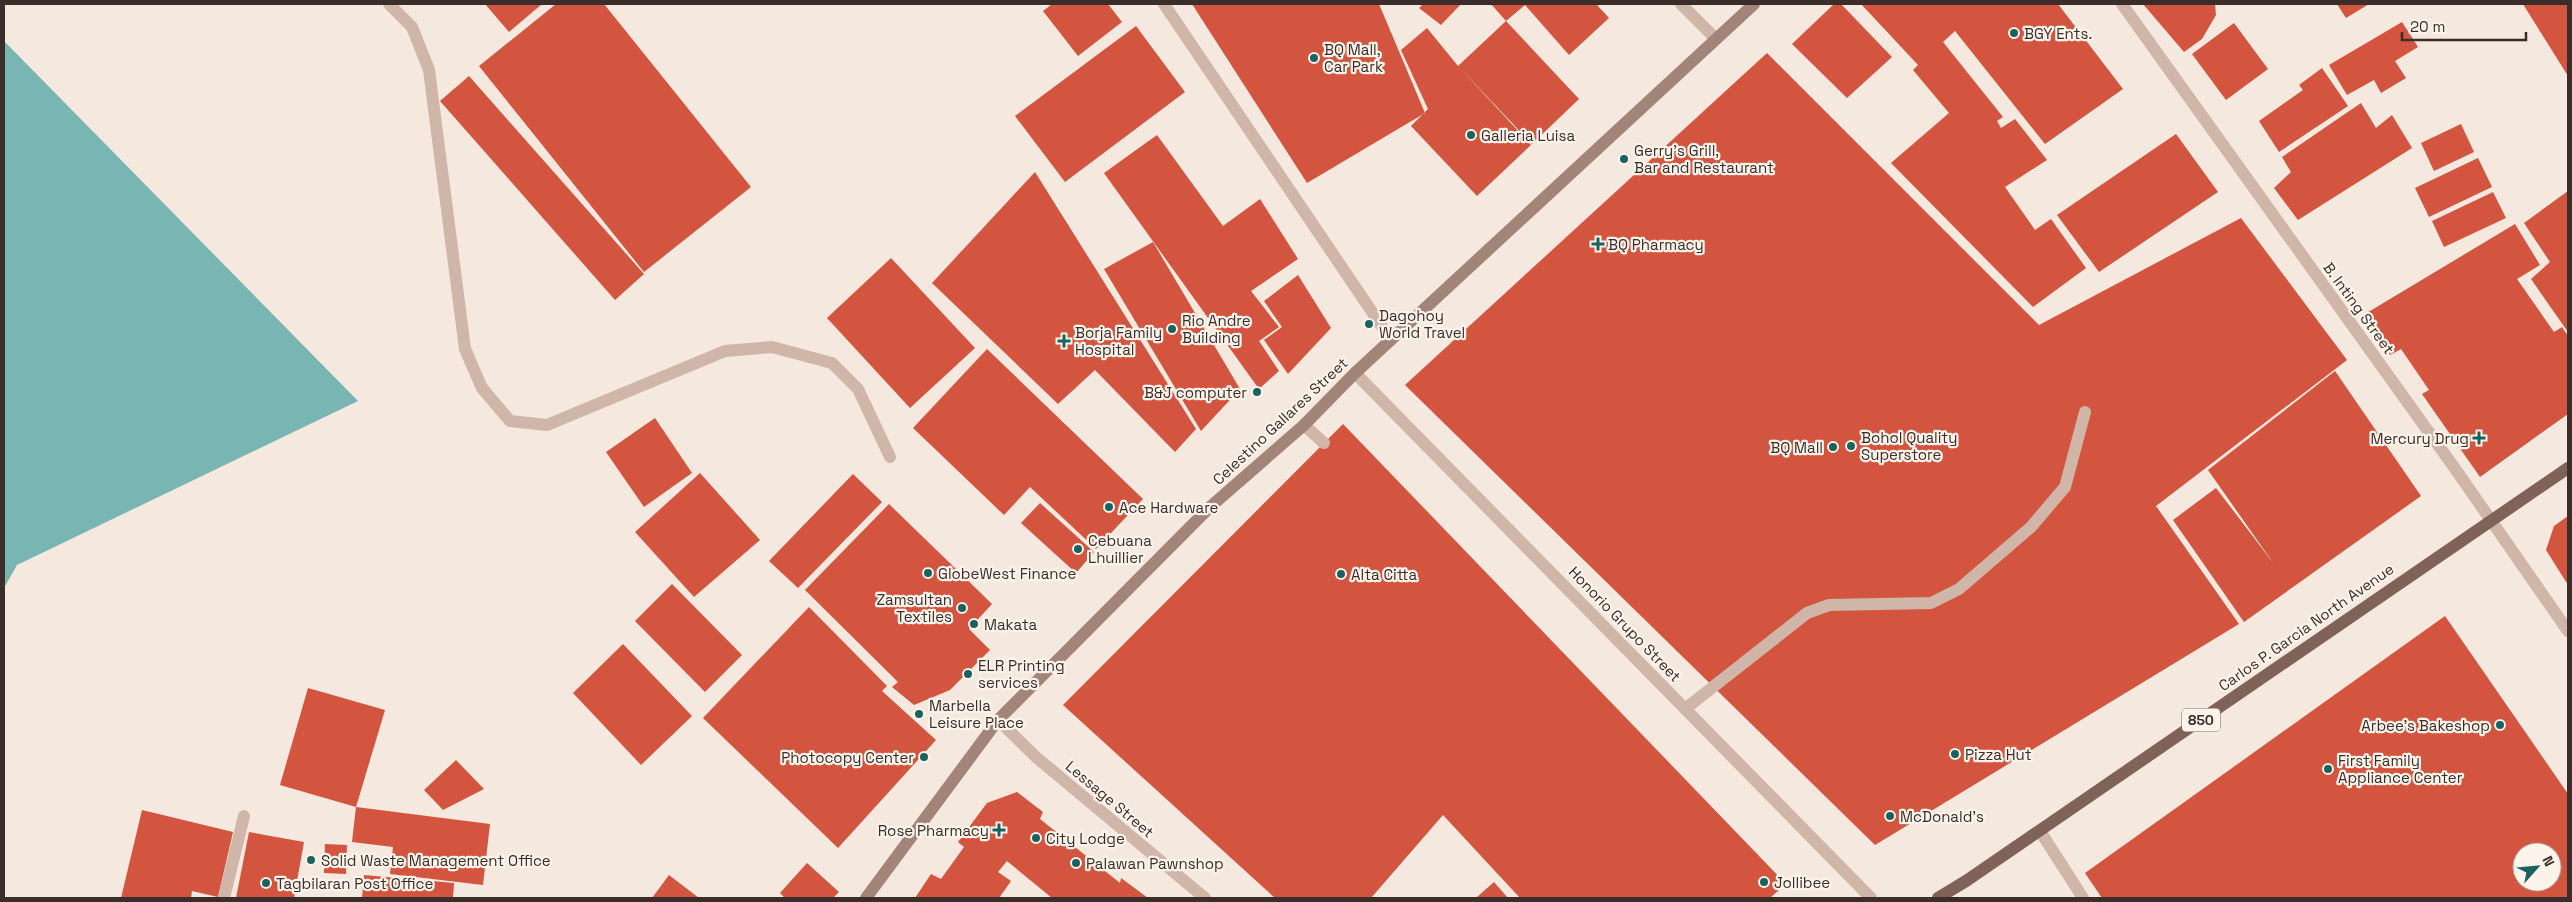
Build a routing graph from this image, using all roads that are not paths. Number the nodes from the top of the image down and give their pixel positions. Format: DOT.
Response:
graph roads {
  1 [pos="389,4"];
  2 [pos="1164,4"];
  3 [pos="1682,4"];
  4 [pos="1754,4"];
  5 [pos="2122,4"];
  6 [pos="1716,39"];
  7 [pos="1391,340"];
  8 [pos="1355,373"];
  9 [pos="2085,412"];
  10 [pos="1304,425"];
  11 [pos="1324,444"];
  12 [pos="890,458"];
  13 [pos="2568,468"];
  14 [pos="2491,519"];
  15 [pos="2568,631"];
  16 [pos="1685,709"];
  17 [pos="998,720"];
  18 [pos="244,816"];
  19 [pos="2040,831"];
  20 [pos="224,898"];
  21 [pos="866,898"];
  22 [pos="1205,898"];
  23 [pos="1871,898"];
  24 [pos="1938,898"];
  25 [pos="2083,898"];
  1 -- 12 [label="street"];
  2 -- 7 [label="street"];
  3 -- 6 [label="street"];
  4 -- 6 [label="main road, Celestino Gallares Street"];
  5 -- 14 [label="street, B. Inting Street"];
  6 -- 7 [label="main road, Celestino Gallares Street"];
  7 -- 8 [label="main road, Celestino Gallares Street"];
  8 -- 10 [label="main road, Celestino Gallares Street"];
  8 -- 16 [label="street, Honorio Grupo Street"];
  9 -- 16 [label="street"];
  10 -- 11 [label="street"];
  10 -- 17 [label="main road, Celestino Gallares Street"];
  13 -- 14 [label="main road, Carlos P. Garcia North Avenue / 850"];
  14 -- 15 [label="street, B. Inting Street"];
  14 -- 19 [label="main road, Carlos P. Garcia North Avenue / 850"];
  16 -- 23 [label="street, Honorio Grupo Street"];
  17 -- 21 [label="main road, Celestino Gallares Street"];
  17 -- 22 [label="street, Lessage Street"];
  18 -- 20 [label="street"];
  19 -- 24 [label="main road, Carlos P. Garcia North Avenue / 850"];
  19 -- 25 [label="street"];
}
